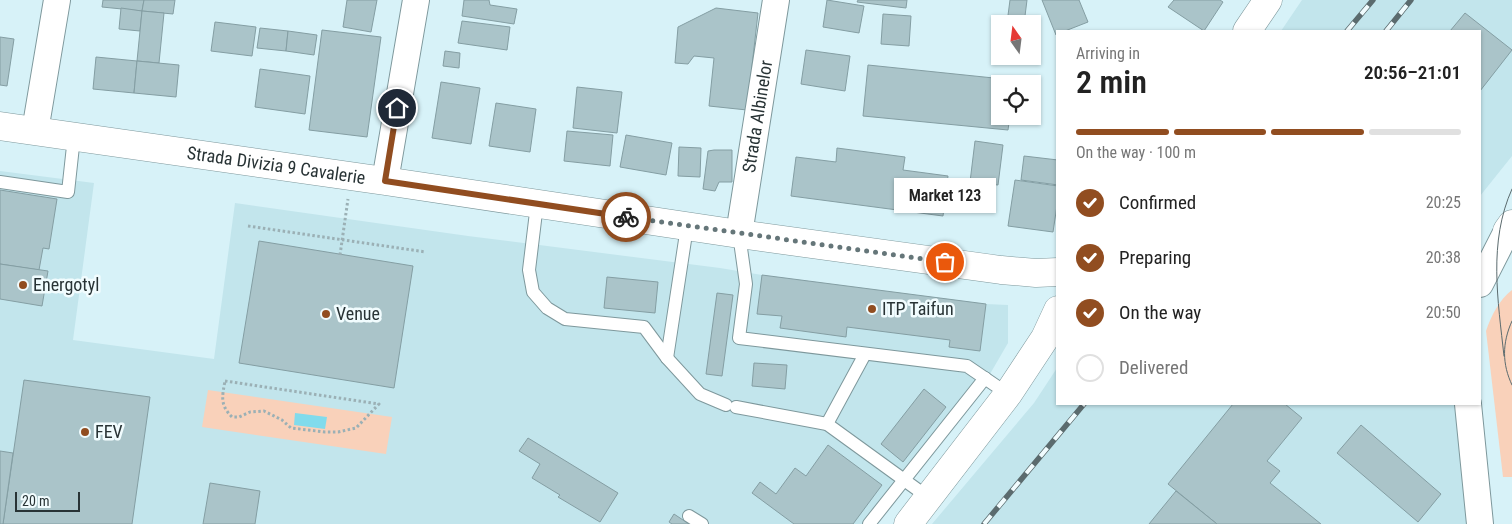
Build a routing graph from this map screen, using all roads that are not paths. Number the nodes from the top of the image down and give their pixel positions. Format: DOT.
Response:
graph roads {
  1 [pos="57,0"];
  2 [pos="416,0"];
  3 [pos="776,0"];
  4 [pos="1268,0"];
  5 [pos="1248,30"];
  6 [pos="0,126"];
  7 [pos="35,131"];
  8 [pos="74,137"];
  9 [pos="385,181"];
  10 [pos="0,182"];
  11 [pos="537,204"];
  12 [pos="687,227"];
  13 [pos="1510,230"];
  14 [pos="739,234"];
  15 [pos="1056,272"];
  16 [pos="1481,282"];
  17 [pos="1056,314"];
  18 [pos="865,354"];
  19 [pos="667,358"];
  20 [pos="985,378"];
  21 [pos="1008,394"];
  22 [pos="1468,405"];
  23 [pos="828,424"];
  24 [pos="905,480"];
  25 [pos="928,498"];
  26 [pos="689,516"];
  27 [pos="702,524"];
  28 [pos="869,524"];
  29 [pos="908,524"];
  30 [pos="1480,524"];
  1 -- 7 [label="street"];
  2 -- 9 [label="street"];
  3 -- 14 [label="street, Strada Albinelor"];
  4 -- 5 [label="main road"];
  6 -- 7 [label="main road, Strada Divizia 9 Cavalerie"];
  7 -- 8 [label="main road, Strada Divizia 9 Cavalerie"];
  8 -- 9 [label="main road, Strada Divizia 9 Cavalerie"];
  8 -- 10 [label="lane"];
  9 -- 11 [label="main road, Strada Divizia 9 Cavalerie"];
  11 -- 12 [label="main road, Strada Divizia 9 Cavalerie"];
  11 -- 19 [label="lane"];
  12 -- 14 [label="main road, Strada Divizia 9 Cavalerie"];
  12 -- 19 [label="lane"];
  13 -- 16 [label="street"];
  14 -- 15 [label="main road, Strada Divizia 9 Cavalerie"];
  14 -- 18 [label="lane"];
  17 -- 21 [label="main road"];
  18 -- 20 [label="lane"];
  18 -- 23 [label="lane"];
  19 -- 23 [label="lane"];
  20 -- 21 [label="lane"];
  20 -- 24 [label="lane"];
  21 -- 25 [label="main road"];
  22 -- 30 [label="street"];
  23 -- 24 [label="lane"];
  24 -- 25 [label="lane"];
  24 -- 28 [label="lane"];
  25 -- 29 [label="main road"];
  26 -- 27 [label="lane"];
}
